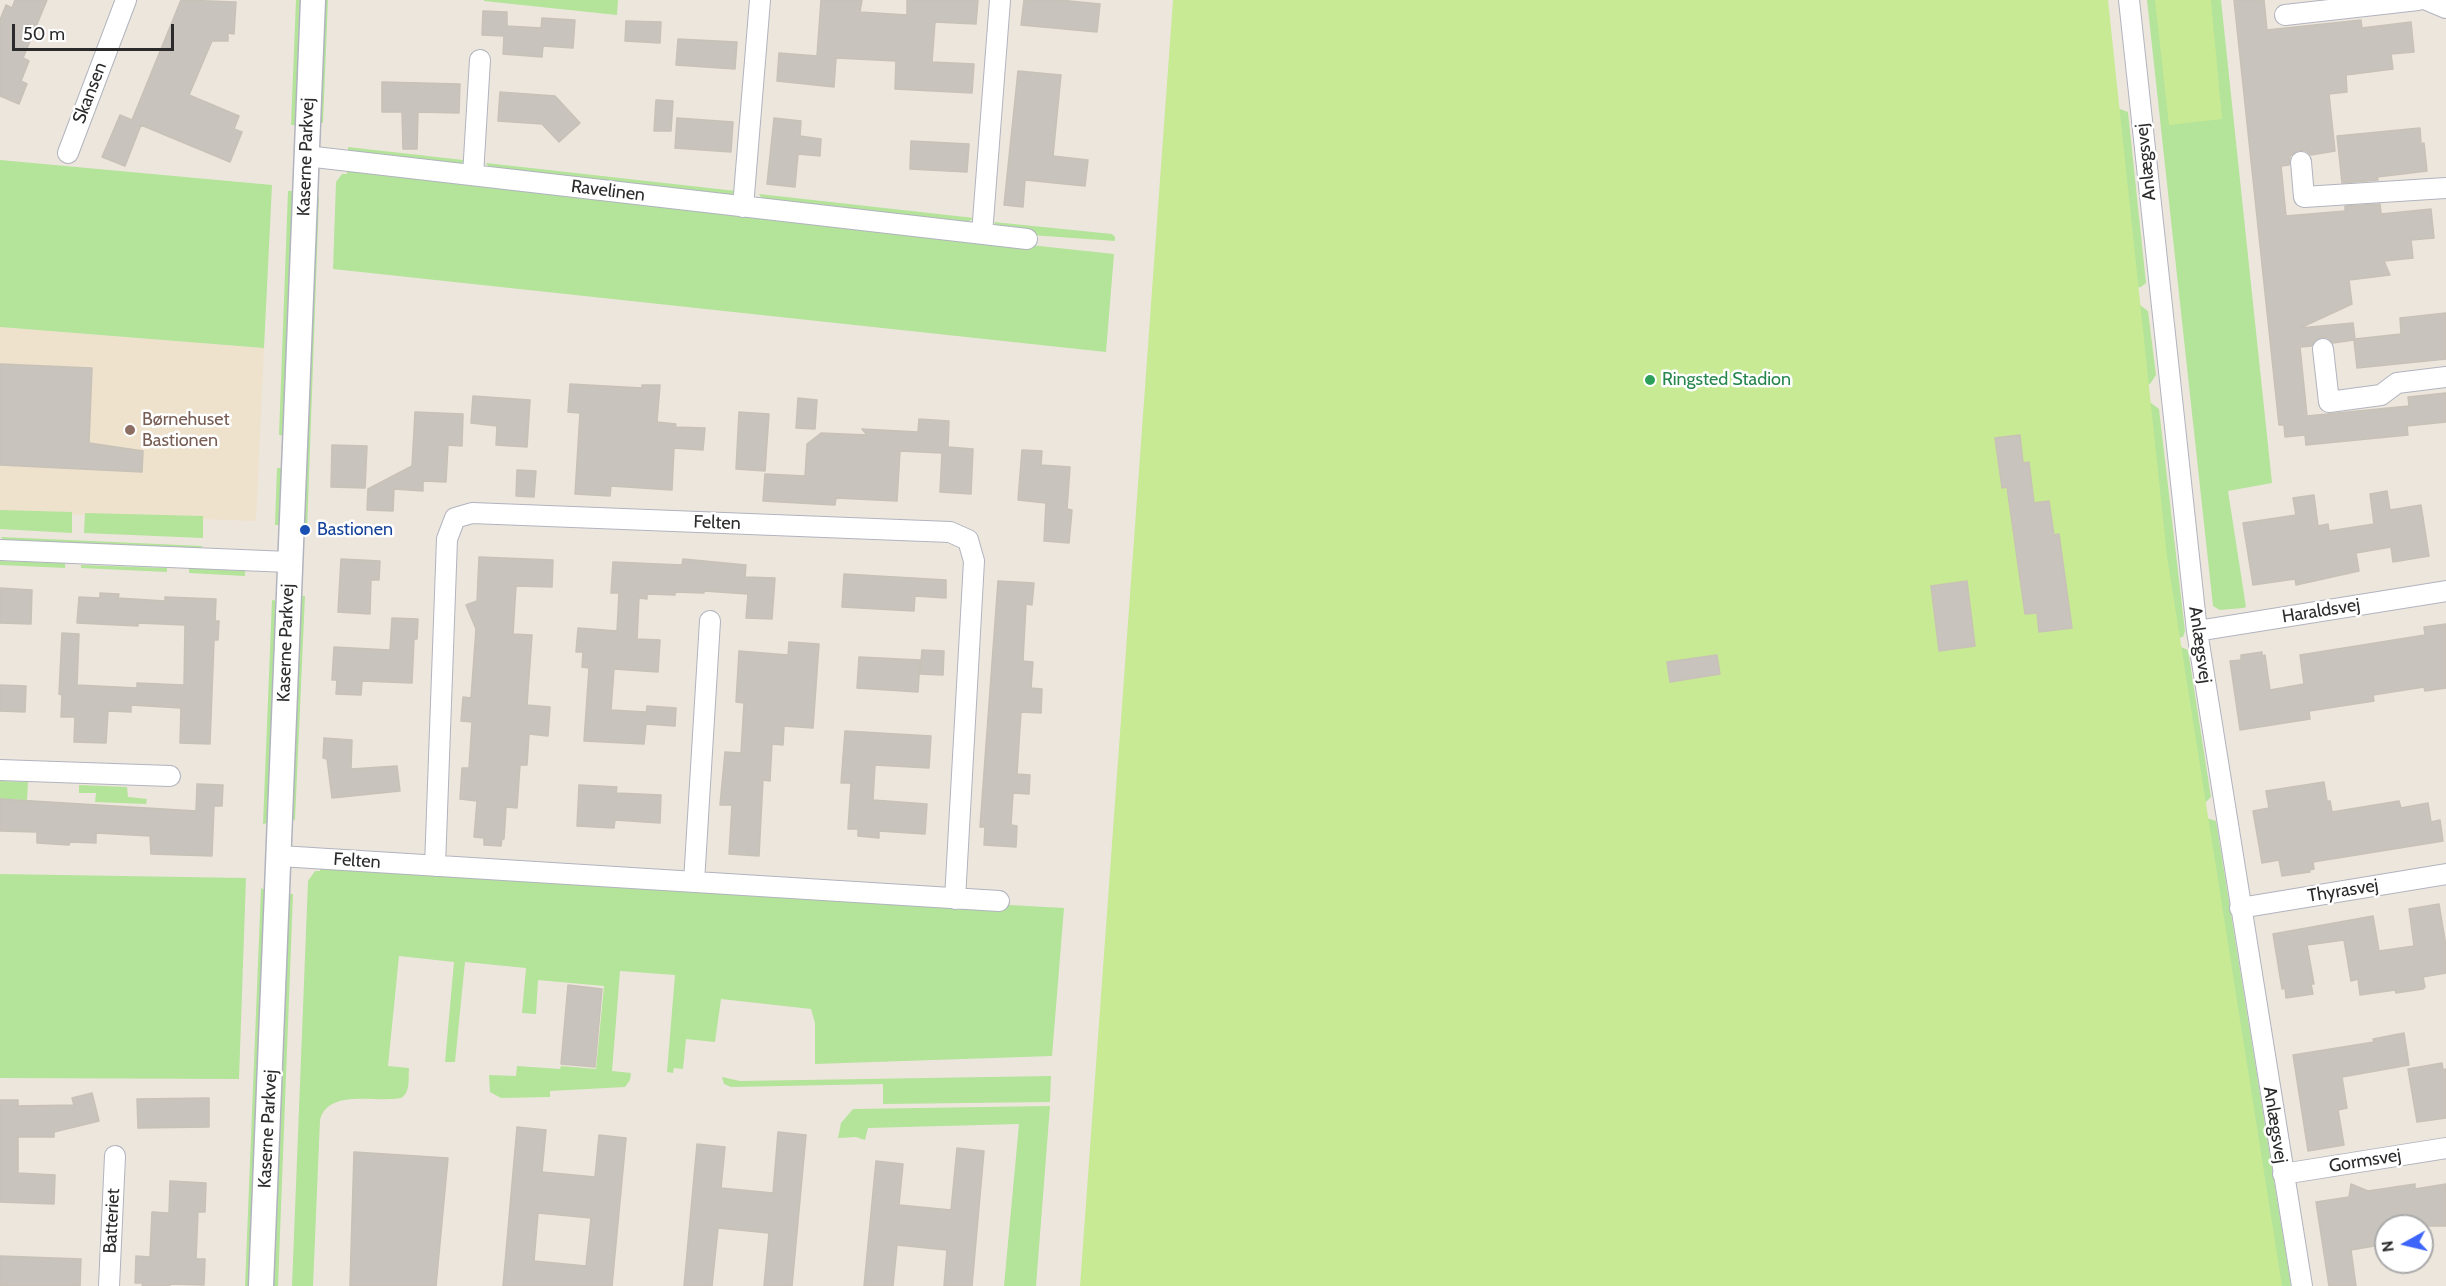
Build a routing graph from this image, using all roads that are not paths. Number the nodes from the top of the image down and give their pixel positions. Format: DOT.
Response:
graph roads {
  1 [pos="126,0"];
  2 [pos="313,0"];
  3 [pos="760,0"];
  4 [pos="1000,0"];
  5 [pos="2129,0"];
  6 [pos="2418,0"];
  7 [pos="2427,0"];
  8 [pos="2446,8"];
  9 [pos="2285,15"];
  10 [pos="480,60"];
  11 [pos="68,153"];
  12 [pos="306,156"];
  13 [pos="2301,162"];
  14 [pos="473,175"];
  15 [pos="2446,188"];
  16 [pos="743,207"];
  17 [pos="982,234"];
  18 [pos="1027,239"];
  19 [pos="2323,349"];
  20 [pos="2446,377"];
  21 [pos="0,550"];
  22 [pos="289,562"];
  23 [pos="2446,591"];
  24 [pos="710,621"];
  25 [pos="2196,631"];
  26 [pos="0,770"];
  27 [pos="170,776"];
  28 [pos="280,856"];
  29 [pos="435,866"];
  30 [pos="2446,874"];
  31 [pos="694,882"];
  32 [pos="955,899"];
  33 [pos="999,901"];
  34 [pos="2240,908"];
  35 [pos="2446,1148"];
  36 [pos="115,1156"];
  37 [pos="2283,1174"];
  38 [pos="109,1286"];
  39 [pos="261,1286"];
  40 [pos="2302,1286"];
  1 -- 11 [label="street, Skansen"];
  2 -- 12 [label="street, Kaserne Parkvej"];
  3 -- 16 [label="street"];
  4 -- 17 [label="street"];
  5 -- 25 [label="street, Anlægsvej"];
  6 -- 9 [label="street"];
  7 -- 8 [label="street"];
  10 -- 14 [label="street"];
  12 -- 14 [label="street, Ravelinen"];
  12 -- 22 [label="street, Kaserne Parkvej"];
  13 -- 15 [label="street"];
  14 -- 16 [label="street, Ravelinen"];
  16 -- 17 [label="street, Ravelinen"];
  17 -- 18 [label="street, Ravelinen"];
  19 -- 20 [label="street"];
  21 -- 22 [label="street"];
  22 -- 28 [label="street, Kaserne Parkvej"];
  23 -- 25 [label="street, Haraldsvej"];
  24 -- 31 [label="street"];
  25 -- 34 [label="street, Anlægsvej"];
  26 -- 27 [label="street"];
  28 -- 29 [label="street, Felten"];
  28 -- 39 [label="street, Kaserne Parkvej"];
  29 -- 31 [label="street, Felten"];
  29 -- 32 [label="street, Felten"];
  30 -- 34 [label="street, Thyrasvej"];
  31 -- 32 [label="street, Felten"];
  32 -- 33 [label="street, Felten"];
  34 -- 37 [label="street, Anlægsvej"];
  35 -- 37 [label="street, Gormsvej"];
  36 -- 38 [label="street, Batteriet"];
  37 -- 40 [label="street, Anlægsvej"];
}
